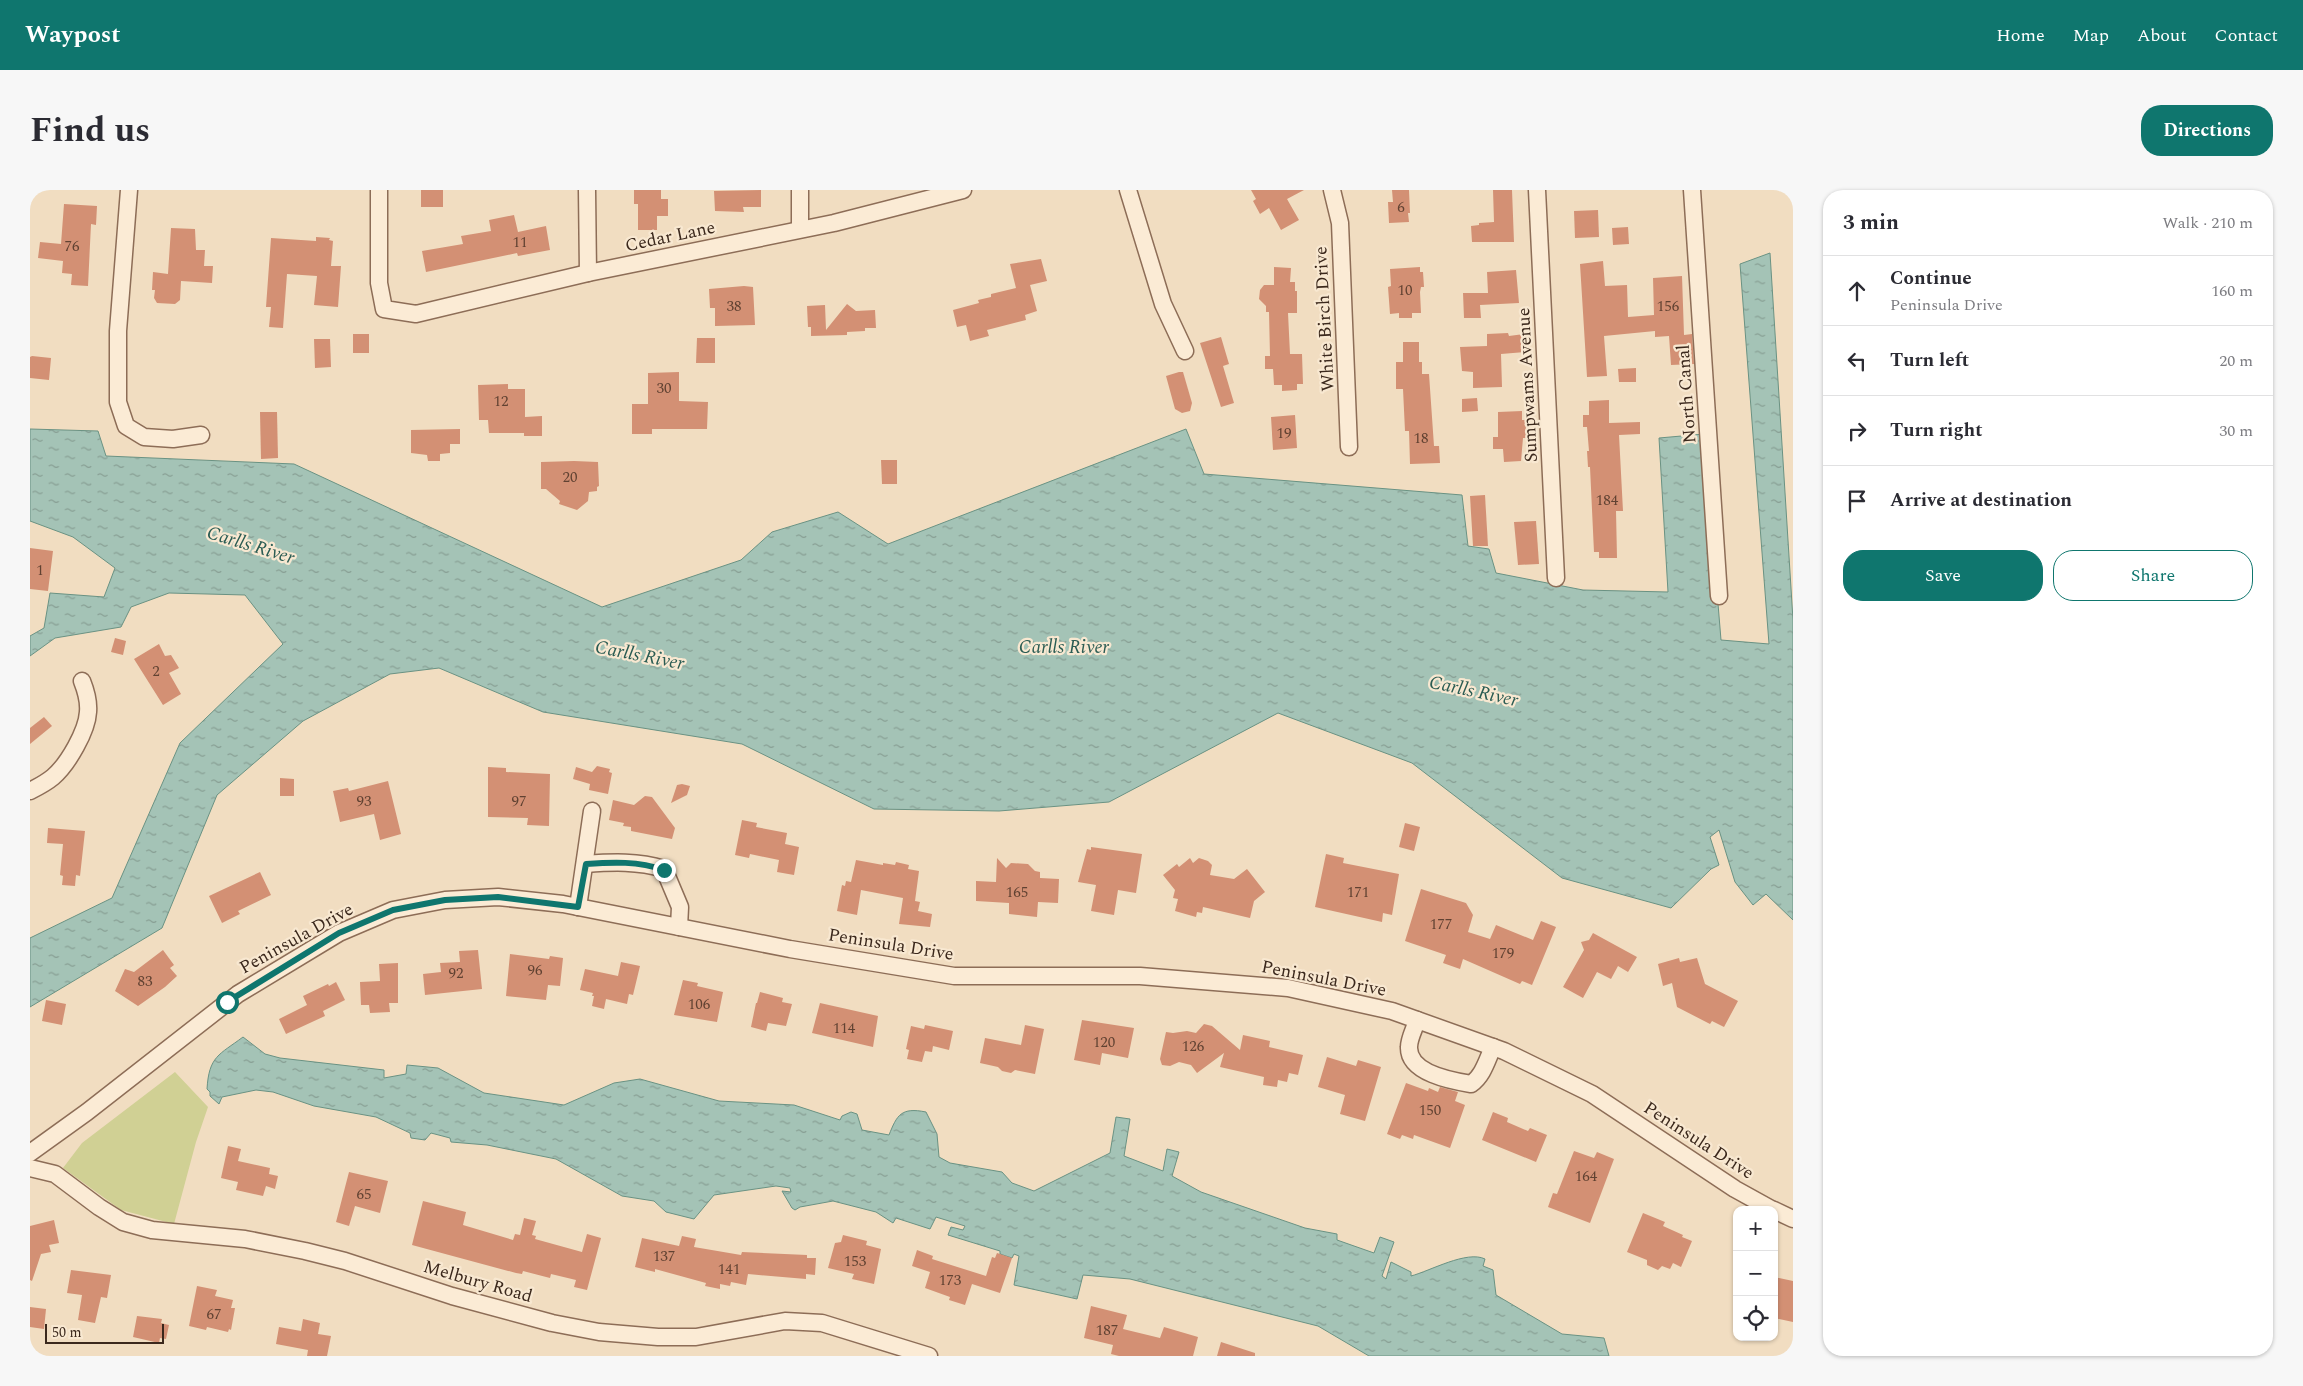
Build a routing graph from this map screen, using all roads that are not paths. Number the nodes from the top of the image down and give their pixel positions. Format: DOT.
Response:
graph roads {
  1 [pos="129,190"];
  2 [pos="379,190"];
  3 [pos="588,190"];
  4 [pos="800,190"];
  5 [pos="963,190"];
  6 [pos="1128,190"];
  7 [pos="1332,190"];
  8 [pos="1537,190"];
  9 [pos="1692,190"];
  10 [pos="800,229"];
  11 [pos="588,273"];
  12 [pos="1185,351"];
  13 [pos="201,435"];
  14 [pos="1348,447"];
  15 [pos="1556,578"];
  16 [pos="1719,596"];
  17 [pos="82,681"];
  18 [pos="30,791"];
  19 [pos="592,811"];
  20 [pos="586,864"];
  21 [pos="578,907"];
  22 [pos="678,927"];
  23 [pos="1417,1020"];
  24 [pos="1493,1047"];
  25 [pos="30,1153"];
  26 [pos="30,1168"];
  27 [pos="1766,1206"];
  28 [pos="1778,1212"];
  29 [pos="1793,1219"];
  30 [pos="930,1356"];
  1 -- 13 [label="street"];
  2 -- 11 [label="street, Cedar Lane"];
  3 -- 11 [label="street"];
  4 -- 10 [label="street"];
  5 -- 10 [label="street, Cedar Lane"];
  6 -- 12 [label="street"];
  7 -- 14 [label="street, White Birch Drive"];
  8 -- 15 [label="street, Sumpwams Avenue"];
  9 -- 16 [label="street, North Canal"];
  10 -- 11 [label="street, Cedar Lane"];
  17 -- 18 [label="street"];
  19 -- 20 [label="street"];
  20 -- 21 [label="street"];
  20 -- 22 [label="street"];
  21 -- 22 [label="street, Peninsula Drive"];
  21 -- 25 [label="street, Peninsula Drive"];
  22 -- 23 [label="street, Peninsula Drive"];
  23 -- 24 [label="street, Peninsula Drive"];
  23 -- 24 [label="street"];
  24 -- 27 [label="street, Peninsula Drive"];
  26 -- 30 [label="street, Melbury Road"];
  28 -- 29 [label="street, Peninsula Drive"];
}
